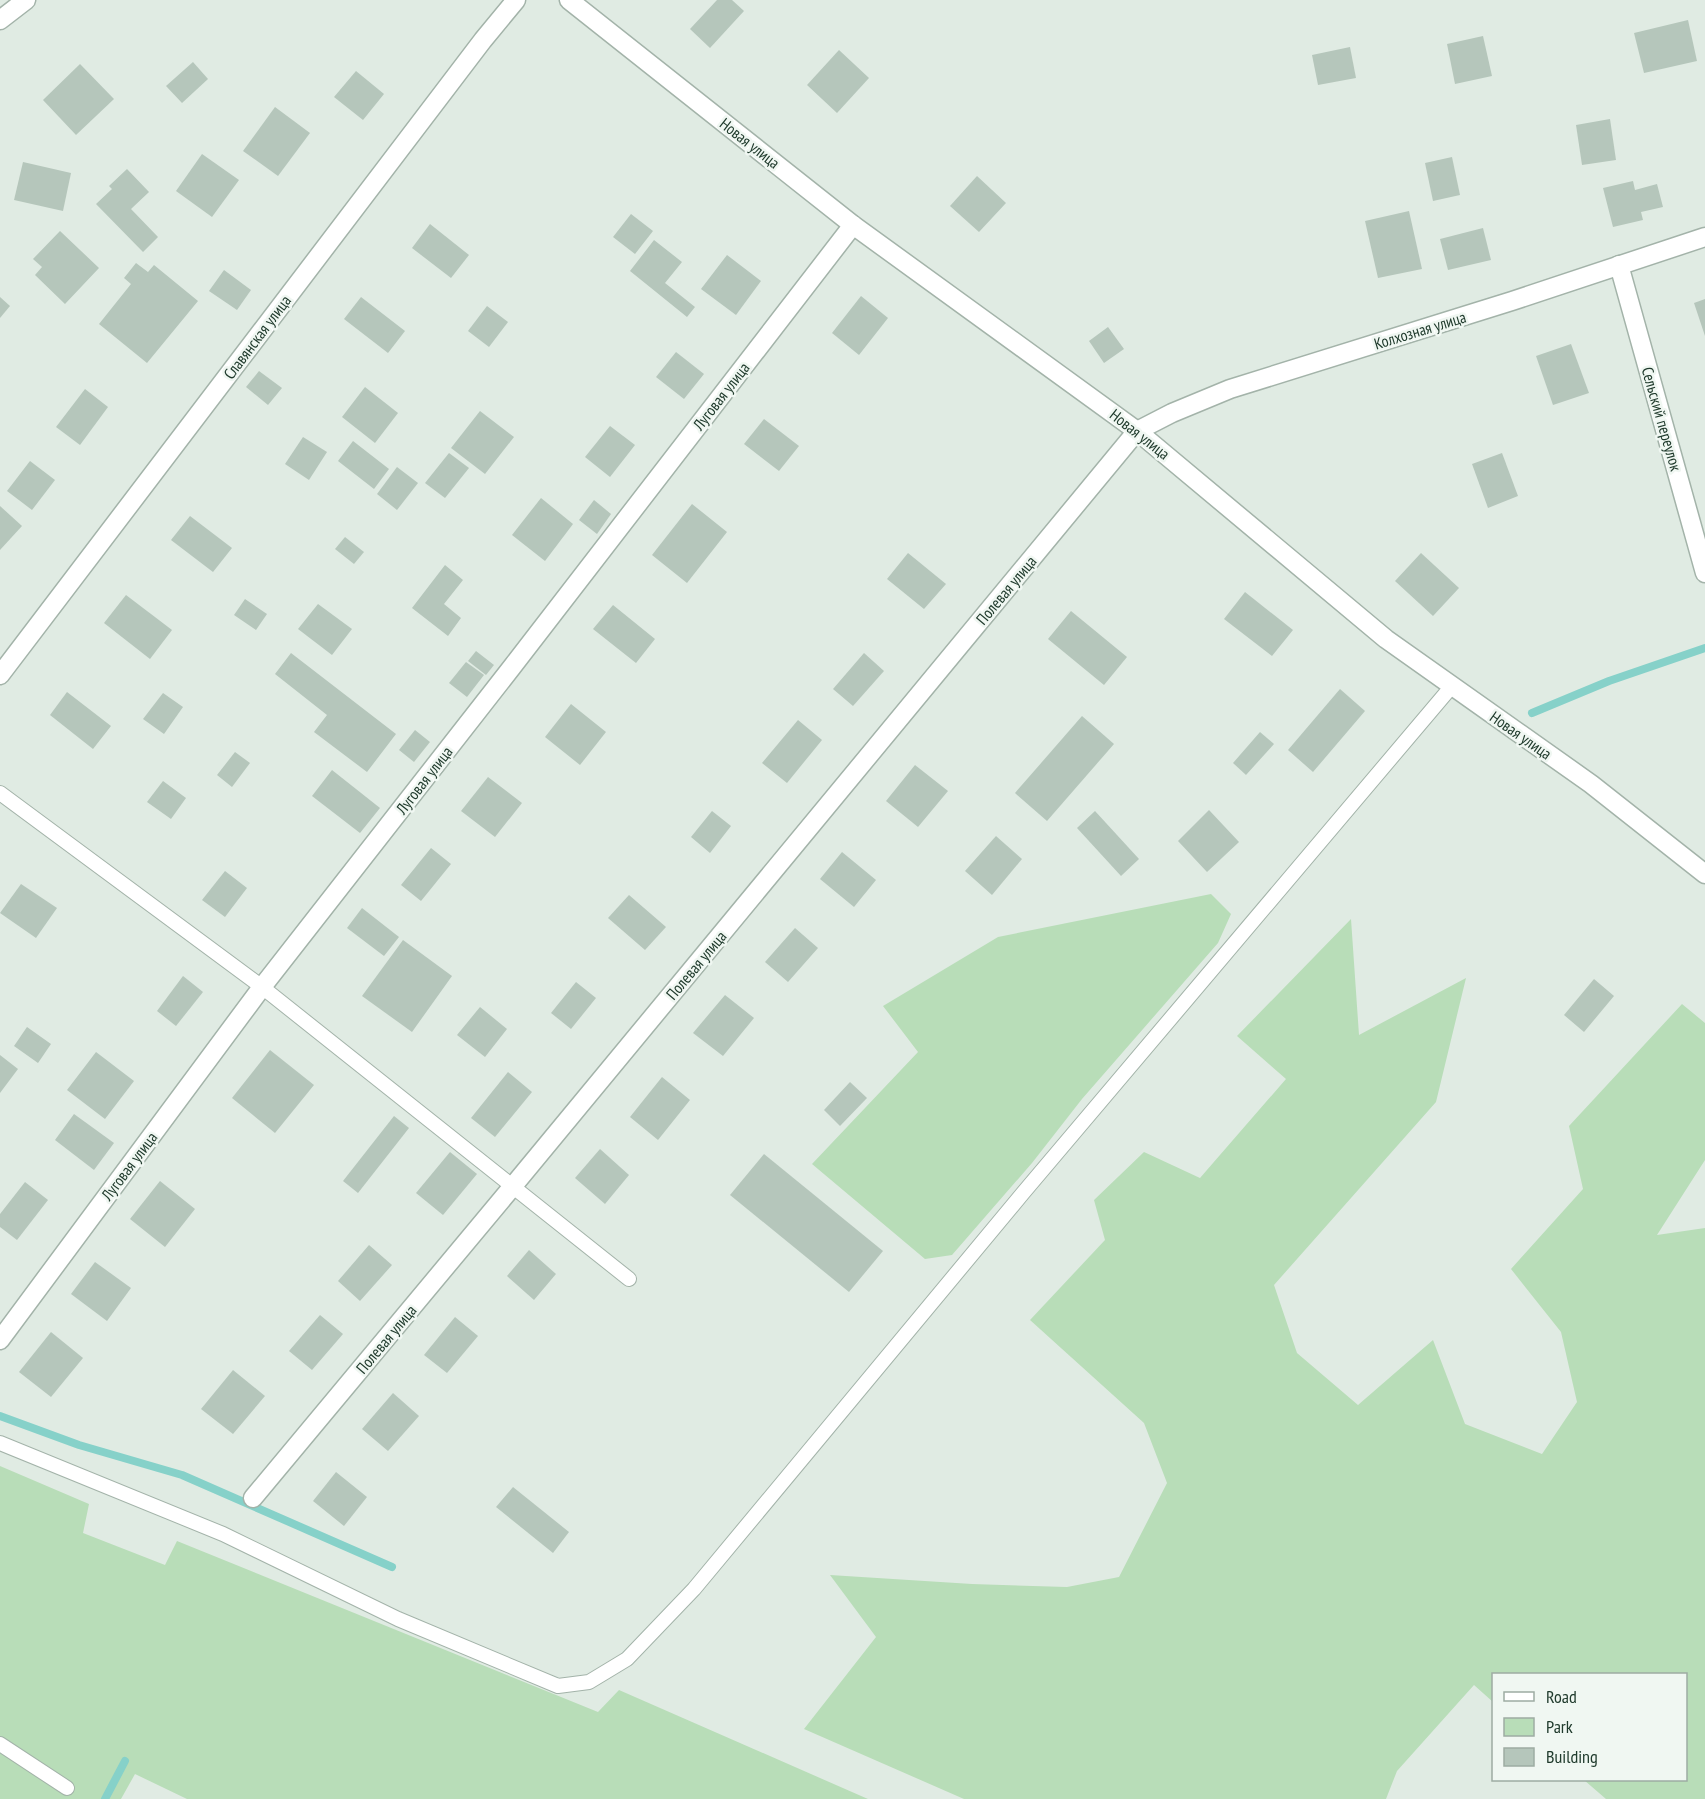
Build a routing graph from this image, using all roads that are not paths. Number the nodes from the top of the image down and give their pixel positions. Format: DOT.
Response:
graph roads {
  1 [pos="26,0"];
  2 [pos="516,0"];
  3 [pos="569,0"];
  4 [pos="0,20"];
  5 [pos="853,225"];
  6 [pos="1705,237"];
  7 [pos="1619,265"];
  8 [pos="1137,430"];
  9 [pos="1705,573"];
  10 [pos="0,675"];
  11 [pos="1452,686"];
  12 [pos="0,793"];
  13 [pos="1705,874"];
  14 [pos="262,987"];
  15 [pos="513,1186"];
  16 [pos="629,1279"];
  17 [pos="0,1340"];
  18 [pos="0,1443"];
  19 [pos="253,1498"];
  20 [pos="0,1743"];
  21 [pos="66,1788"];
  1 -- 4 [label="street"];
  2 -- 10 [label="street, Славянская улица"];
  3 -- 5 [label="street, Новая улица"];
  5 -- 8 [label="street, Новая улица"];
  5 -- 14 [label="street, Луговая улица"];
  6 -- 7 [label="street, Колхозная улица"];
  7 -- 8 [label="street, Колхозная улица"];
  7 -- 9 [label="street, Сельский переулок"];
  8 -- 11 [label="street, Новая улица"];
  8 -- 15 [label="street, Полевая улица"];
  11 -- 13 [label="street, Новая улица"];
  11 -- 18 [label="lane"];
  12 -- 14 [label="lane"];
  14 -- 15 [label="lane"];
  14 -- 17 [label="street, Луговая улица"];
  15 -- 16 [label="lane"];
  15 -- 19 [label="street, Полевая улица"];
  20 -- 21 [label="lane"];
}
